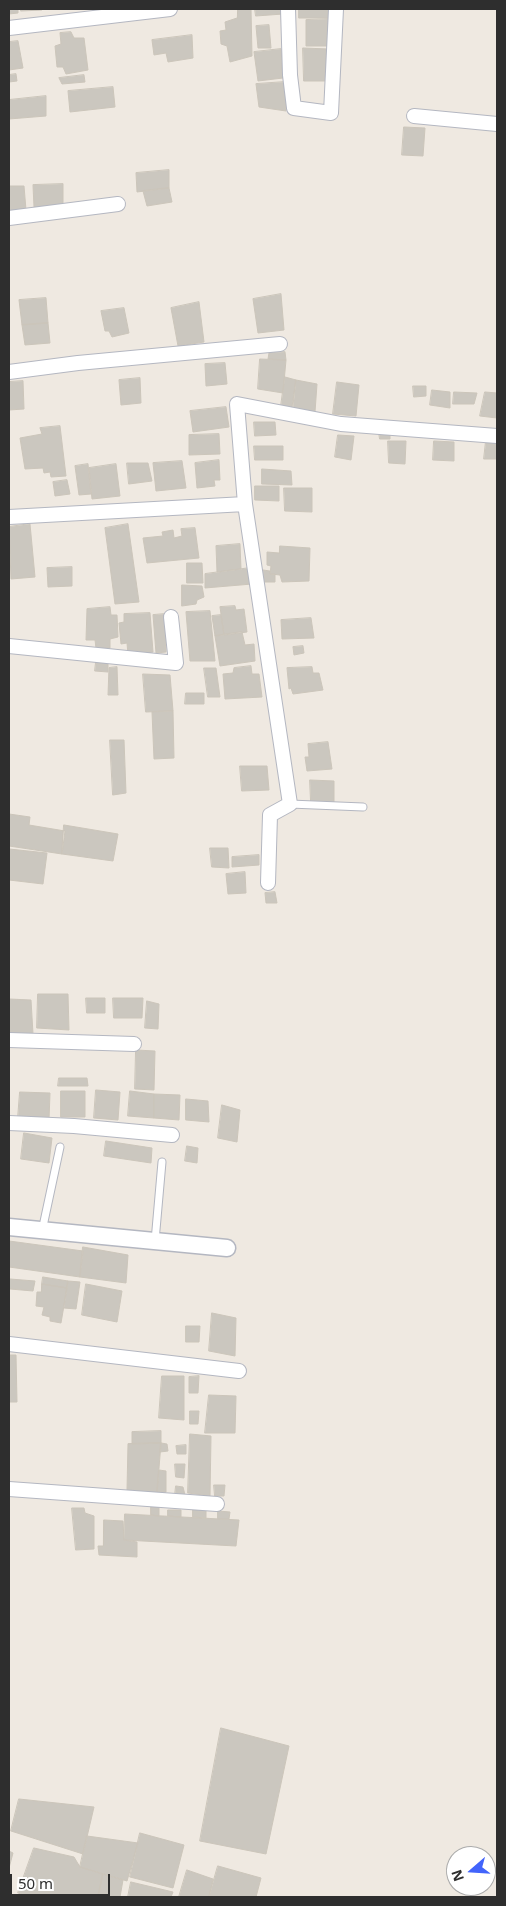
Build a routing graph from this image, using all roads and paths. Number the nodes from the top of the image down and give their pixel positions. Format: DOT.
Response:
graph roads {
  1 [pos="170,9"];
  2 [pos="288,9"];
  3 [pos="336,9"];
  4 [pos="9,28"];
  5 [pos="414,116"];
  6 [pos="497,124"];
  7 [pos="118,204"];
  8 [pos="9,218"];
  9 [pos="280,344"];
  10 [pos="9,372"];
  11 [pos="497,436"];
  12 [pos="245,504"];
  13 [pos="9,517"];
  14 [pos="171,617"];
  15 [pos="9,646"];
  16 [pos="290,804"];
  17 [pos="363,807"];
  18 [pos="268,884"];
  19 [pos="9,1040"];
  20 [pos="134,1044"];
  21 [pos="9,1123"];
  22 [pos="172,1135"];
  23 [pos="60,1147"];
  24 [pos="162,1162"];
  25 [pos="9,1227"];
  26 [pos="42,1231"];
  27 [pos="155,1241"];
  28 [pos="227,1248"];
  29 [pos="9,1344"];
  30 [pos="238,1371"];
  31 [pos="9,1489"];
  32 [pos="217,1504"];
  1 -- 4 [label="street"];
  2 -- 3 [label="street"];
  5 -- 6 [label="street"];
  7 -- 8 [label="street"];
  9 -- 10 [label="street"];
  11 -- 12 [label="street"];
  12 -- 13 [label="street"];
  12 -- 16 [label="street"];
  14 -- 15 [label="street"];
  16 -- 17 [label="lane"];
  16 -- 18 [label="street"];
  19 -- 20 [label="street"];
  21 -- 22 [label="street"];
  23 -- 26 [label="lane"];
  24 -- 27 [label="lane"];
  25 -- 26 [label="street"];
  26 -- 27 [label="street"];
  27 -- 28 [label="street"];
  29 -- 30 [label="street"];
  31 -- 32 [label="street"];
}
